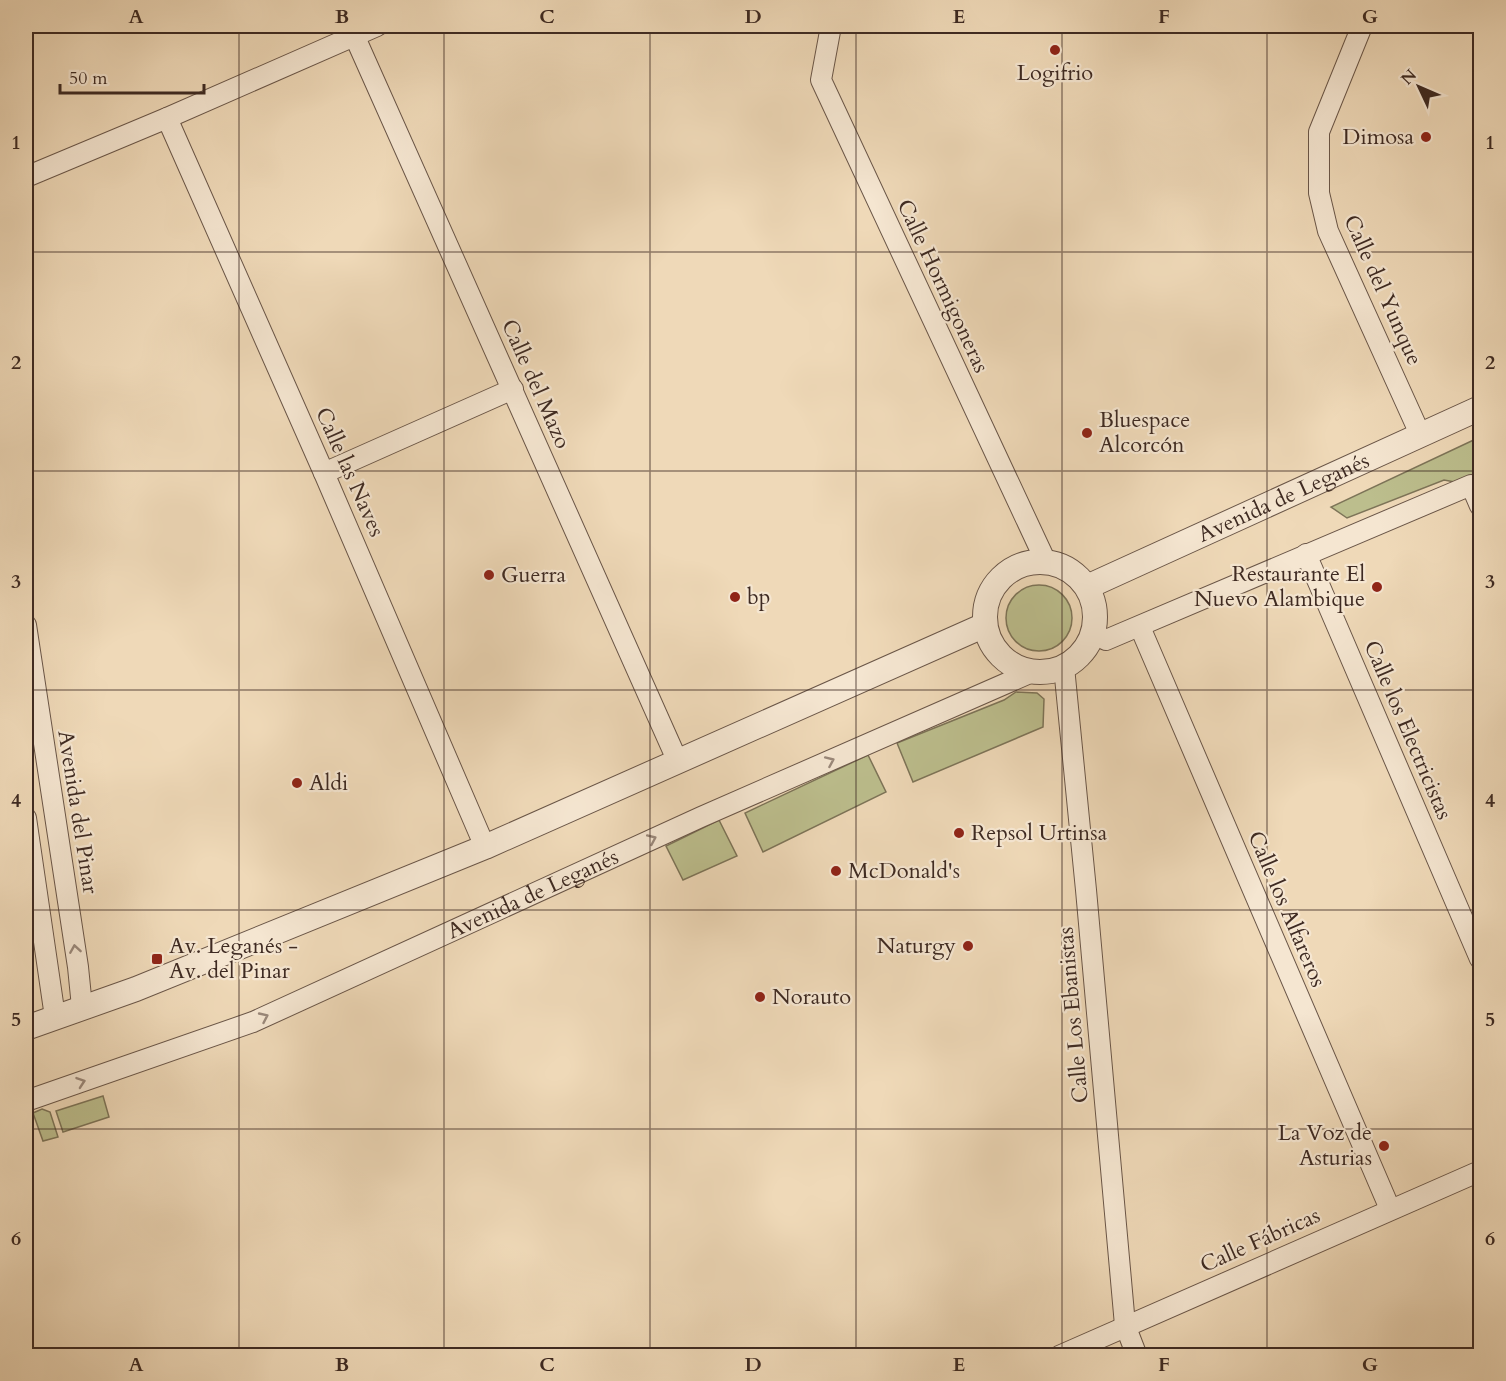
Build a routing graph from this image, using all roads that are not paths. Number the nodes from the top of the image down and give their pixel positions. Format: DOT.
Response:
graph roads {
  1 [pos="376,26"];
  2 [pos="831,26"];
  3 [pos="1362,26"];
  4 [pos="352,30"];
  5 [pos="167,118"];
  6 [pos="26,177"];
  7 [pos="513,389"];
  8 [pos="1480,408"];
  9 [pos="1420,434"];
  10 [pos="324,473"];
  11 [pos="1480,506"];
  12 [pos="1306,554"];
  13 [pos="1046,562"];
  14 [pos="1087,587"];
  15 [pos="26,625"];
  16 [pos="985,625"];
  17 [pos="1140,627"];
  18 [pos="1093,633"];
  19 [pos="1064,667"];
  20 [pos="1032,672"];
  21 [pos="30,685"];
  22 [pos="678,762"];
  23 [pos="26,818"];
  24 [pos="485,847"];
  25 [pos="33,926"];
  26 [pos="1480,958"];
  27 [pos="82,1007"];
  28 [pos="55,1017"];
  29 [pos="26,1028"];
  30 [pos="26,1101"];
  31 [pos="1480,1171"];
  32 [pos="1390,1209"];
  33 [pos="1125,1325"];
  34 [pos="1059,1356"];
  35 [pos="1137,1356"];
  1 -- 4 [label="street"];
  2 -- 13 [label="street, Calle Hormigoneras"];
  3 -- 9 [label="street, Calle del Yunque"];
  4 -- 5 [label="street"];
  4 -- 7 [label="street, Calle del Mazo"];
  5 -- 6 [label="street"];
  5 -- 10 [label="street, Calle las Naves"];
  7 -- 10 [label="street"];
  7 -- 22 [label="street, Calle del Mazo"];
  8 -- 9 [label="street, Avenida de Leganés"];
  9 -- 14 [label="street, Avenida de Leganés"];
  10 -- 24 [label="street, Calle las Naves"];
  11 -- 12 [label="street"];
  12 -- 17 [label="street"];
  12 -- 26 [label="street, Calle los Electricistas"];
  13 -- 14 [label="street"];
  13 -- 16 [label="street"];
  14 -- 18 [label="street"];
  15 -- 21 [label="street, Avenida del Pinar"];
  16 -- 20 [label="street"];
  16 -- 22 [label="street"];
  17 -- 18 [label="street"];
  17 -- 32 [label="street, Calle los Alfareros"];
  18 -- 19 [label="street"];
  19 -- 20 [label="street"];
  19 -- 33 [label="street, Calle Los Ebanistas"];
  30 -- 20 [label="street, Avenida de Leganés, one-way"];
  27 -- 21 [label="street, Avenida del Pinar, one-way"];
  22 -- 24 [label="street"];
  23 -- 25 [label="street"];
  24 -- 27 [label="street"];
  25 -- 28 [label="street"];
  27 -- 28 [label="street"];
  28 -- 29 [label="street"];
  31 -- 32 [label="street, Calle Fábricas"];
  32 -- 33 [label="street, Calle Fábricas"];
  33 -- 34 [label="street, Calle Fábricas"];
  33 -- 35 [label="street, Calle Los Ebanistas"];
}
